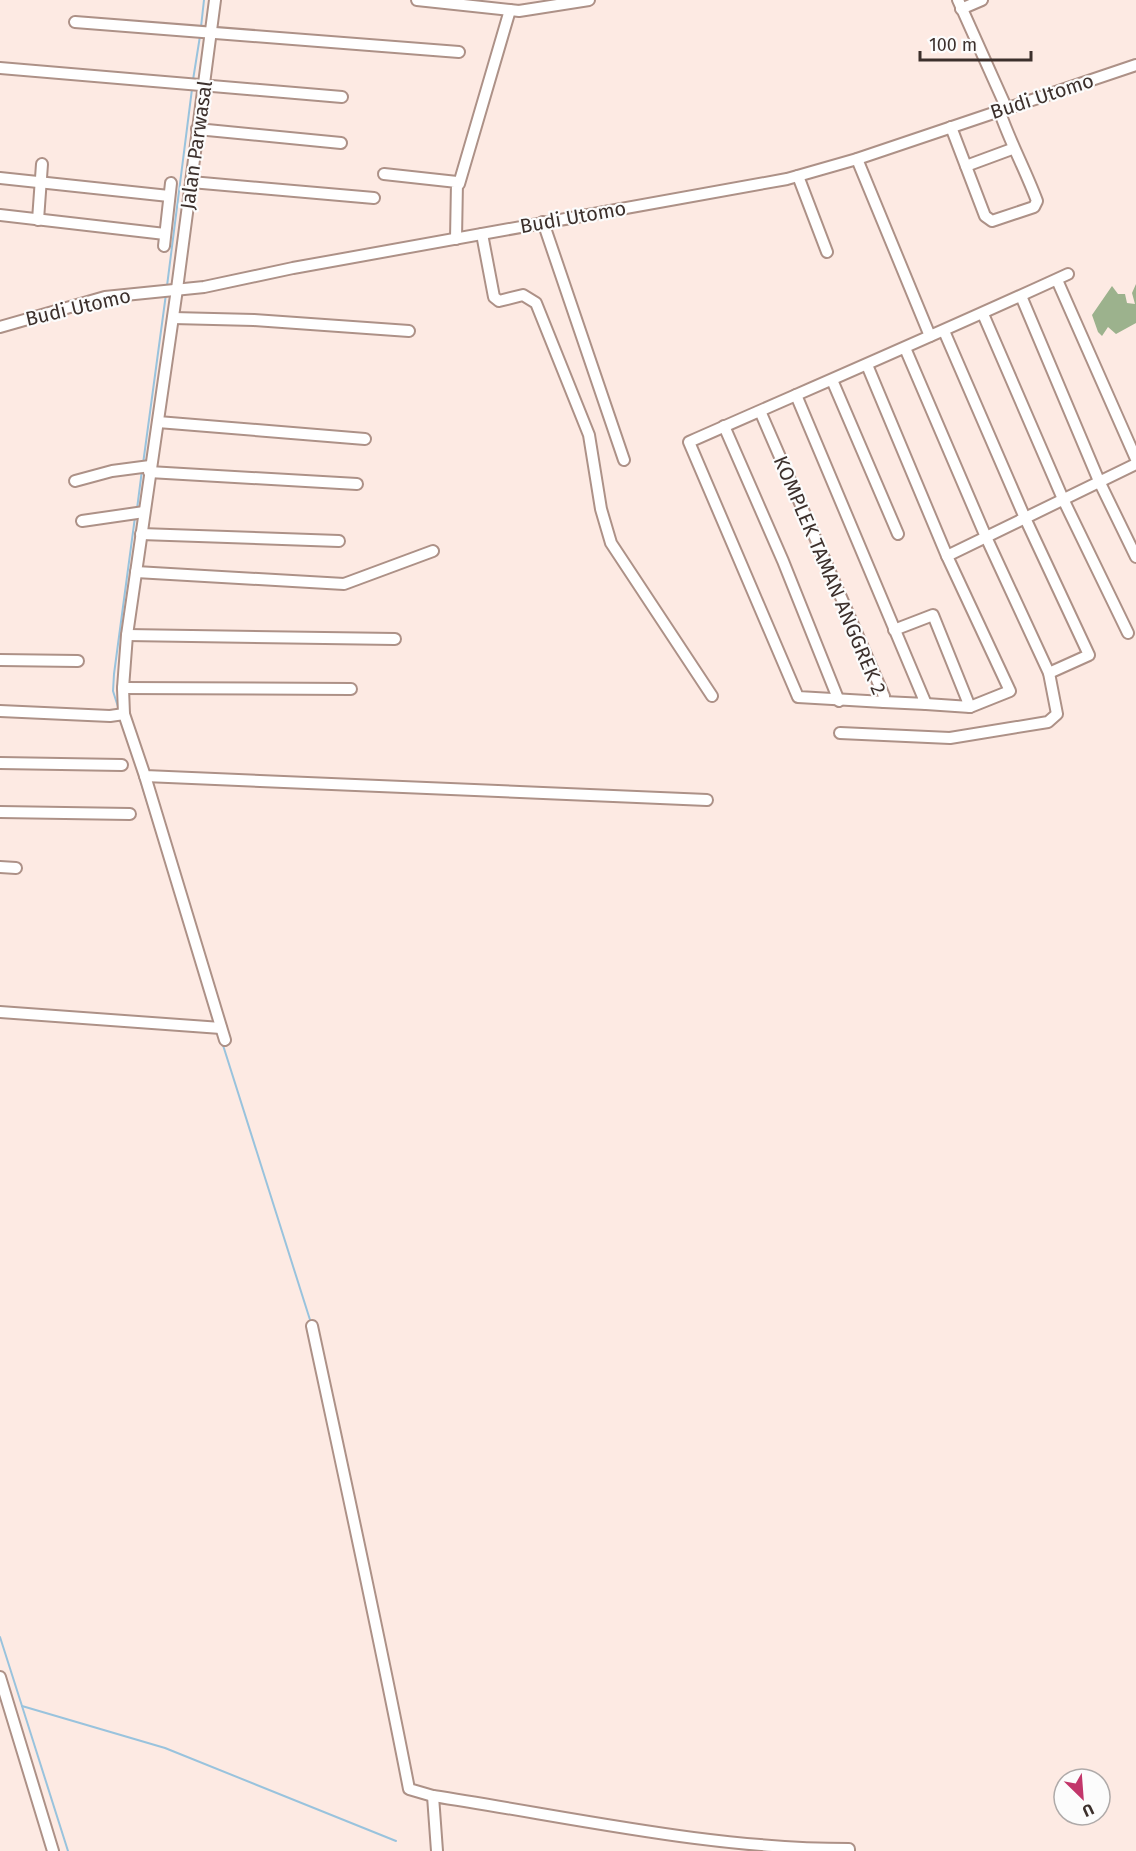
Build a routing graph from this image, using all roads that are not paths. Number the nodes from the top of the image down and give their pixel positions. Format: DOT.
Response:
graph roads {
  1 [pos="215,0"];
  2 [pos="417,0"];
  3 [pos="589,0"];
  4 [pos="982,0"];
  5 [pos="959,4"];
  6 [pos="510,10"];
  7 [pos="75,22"];
  8 [pos="209,32"];
  9 [pos="459,52"];
  10 [pos="1136,65"];
  11 [pos="0,68"];
  12 [pos="203,85"];
  13 [pos="342,97"];
  14 [pos="1002,109"];
  15 [pos="951,128"];
  16 [pos="197,129"];
  17 [pos="341,143"];
  18 [pos="1012,149"];
  19 [pos="857,159"];
  20 [pos="42,164"];
  21 [pos="966,166"];
  22 [pos="384,174"];
  23 [pos="798,176"];
  24 [pos="0,178"];
  25 [pos="41,182"];
  26 [pos="191,182"];
  27 [pos="171,183"];
  28 [pos="459,184"];
  29 [pos="169,196"];
  30 [pos="374,198"];
  31 [pos="0,215"];
  32 [pos="176,217"];
  33 [pos="38,220"];
  34 [pos="543,222"];
  35 [pos="165,234"];
  36 [pos="482,234"];
  37 [pos="456,239"];
  38 [pos="164,246"];
  39 [pos="827,252"];
  40 [pos="1068,274"];
  41 [pos="1057,280"];
  42 [pos="170,290"];
  43 [pos="1021,296"];
  44 [pos="983,314"];
  45 [pos="173,318"];
  46 [pos="0,327"];
  47 [pos="409,331"];
  48 [pos="944,331"];
  49 [pos="930,336"];
  50 [pos="905,348"];
  51 [pos="867,365"];
  52 [pos="832,380"];
  53 [pos="796,395"];
  54 [pos="760,411"];
  55 [pos="158,422"];
  56 [pos="724,426"];
  57 [pos="365,439"];
  58 [pos="1136,459"];
  59 [pos="624,460"];
  60 [pos="1136,464"];
  61 [pos="145,468"];
  62 [pos="75,481"];
  63 [pos="1099,481"];
  64 [pos="357,484"];
  65 [pos="1063,499"];
  66 [pos="138,513"];
  67 [pos="1025,518"];
  68 [pos="82,521"];
  69 [pos="141,534"];
  70 [pos="898,534"];
  71 [pos="986,537"];
  72 [pos="339,542"];
  73 [pos="434,551"];
  74 [pos="947,556"];
  75 [pos="1136,557"];
  76 [pos="136,572"];
  77 [pos="894,630"];
  78 [pos="1128,633"];
  79 [pos="127,635"];
  80 [pos="395,639"];
  81 [pos="0,660"];
  82 [pos="78,661"];
  83 [pos="1049,673"];
  84 [pos="123,688"];
  85 [pos="351,689"];
  86 [pos="712,696"];
  87 [pos="839,700"];
  88 [pos="884,702"];
  89 [pos="926,704"];
  90 [pos="970,707"];
  91 [pos="0,711"];
  92 [pos="123,714"];
  93 [pos="840,733"];
  94 [pos="0,763"];
  95 [pos="122,765"];
  96 [pos="145,776"];
  97 [pos="707,800"];
  98 [pos="0,812"];
  99 [pos="130,814"];
  100 [pos="0,867"];
  101 [pos="16,868"];
  102 [pos="0,1012"];
  103 [pos="218,1028"];
  104 [pos="225,1040"];
  105 [pos="312,1326"];
  106 [pos="0,1677"];
  107 [pos="433,1796"];
  108 [pos="53,1851"];
  109 [pos="437,1851"];
  110 [pos="849,1851"];
  1 -- 8 [label="street, Jalan Parwasal"];
  2 -- 6 [label="street"];
  3 -- 6 [label="street"];
  4 -- 5 [label="street"];
  5 -- 14 [label="street"];
  6 -- 28 [label="street"];
  7 -- 8 [label="street"];
  8 -- 9 [label="street"];
  8 -- 12 [label="street, Jalan Parwasal"];
  10 -- 14 [label="street, Budi Utomo"];
  11 -- 12 [label="street"];
  12 -- 13 [label="street"];
  12 -- 16 [label="street, Jalan Parwasal"];
  14 -- 15 [label="street, Budi Utomo"];
  14 -- 18 [label="street"];
  15 -- 19 [label="street, Budi Utomo"];
  15 -- 21 [label="street"];
  16 -- 17 [label="street"];
  16 -- 26 [label="street, Jalan Parwasal"];
  18 -- 21 [label="street"];
  18 -- 21 [label="street"];
  19 -- 23 [label="street, Budi Utomo"];
  19 -- 49 [label="street"];
  20 -- 25 [label="street"];
  22 -- 28 [label="street"];
  23 -- 34 [label="street, Budi Utomo"];
  23 -- 39 [label="street"];
  24 -- 25 [label="street"];
  25 -- 29 [label="street"];
  25 -- 33 [label="street"];
  26 -- 30 [label="street"];
  26 -- 32 [label="street, Jalan Parwasal"];
  27 -- 29 [label="street"];
  28 -- 37 [label="street"];
  29 -- 32 [label="street"];
  31 -- 33 [label="street"];
  32 -- 35 [label="street"];
  32 -- 42 [label="street, Jalan Parwasal"];
  33 -- 35 [label="street"];
  34 -- 36 [label="street, Budi Utomo"];
  34 -- 59 [label="street"];
  35 -- 38 [label="street"];
  36 -- 37 [label="street, Budi Utomo"];
  36 -- 86 [label="street"];
  37 -- 42 [label="street, Budi Utomo"];
  40 -- 41 [label="street"];
  41 -- 43 [label="street"];
  41 -- 58 [label="street"];
  42 -- 45 [label="street, Jalan Parwasal"];
  42 -- 46 [label="street, Budi Utomo"];
  43 -- 44 [label="street"];
  43 -- 63 [label="street"];
  44 -- 48 [label="street"];
  44 -- 65 [label="street"];
  45 -- 47 [label="street"];
  45 -- 55 [label="street, Jalan Parwasal"];
  48 -- 49 [label="street"];
  48 -- 67 [label="street"];
  49 -- 50 [label="street"];
  50 -- 51 [label="street"];
  50 -- 71 [label="street"];
  51 -- 52 [label="street"];
  51 -- 74 [label="street"];
  52 -- 53 [label="street"];
  52 -- 70 [label="street"];
  53 -- 54 [label="street"];
  53 -- 77 [label="street"];
  54 -- 56 [label="street"];
  54 -- 88 [label="street, KOMPLEK TAMAN ANGGREK 2"];
  55 -- 57 [label="street"];
  55 -- 61 [label="street, Jalan Parwasal"];
  56 -- 87 [label="street"];
  56 -- 87 [label="street, KOMPLEK TAMAN ANGGREK 2"];
  60 -- 63 [label="street"];
  61 -- 62 [label="street"];
  61 -- 64 [label="street"];
  61 -- 66 [label="street, Jalan Parwasal"];
  63 -- 65 [label="street"];
  63 -- 75 [label="street"];
  65 -- 67 [label="street"];
  65 -- 78 [label="street"];
  66 -- 68 [label="street"];
  66 -- 69 [label="street, Jalan Parwasal"];
  67 -- 71 [label="street"];
  67 -- 83 [label="street"];
  69 -- 72 [label="street"];
  69 -- 76 [label="street, Jalan Parwasal"];
  71 -- 74 [label="street"];
  71 -- 83 [label="street"];
  73 -- 76 [label="street"];
  74 -- 90 [label="street"];
  76 -- 79 [label="street, Jalan Parwasal"];
  77 -- 89 [label="street"];
  77 -- 90 [label="street"];
  79 -- 80 [label="street"];
  79 -- 84 [label="street, Jalan Parwasal"];
  81 -- 82 [label="street"];
  83 -- 93 [label="street"];
  84 -- 85 [label="street"];
  84 -- 92 [label="street, Jalan Parwasal"];
  87 -- 88 [label="street, KOMPLEK TAMAN ANGGREK 2"];
  88 -- 89 [label="street"];
  89 -- 90 [label="street"];
  91 -- 92 [label="street"];
  92 -- 96 [label="street, Jalan Parwasal"];
  94 -- 95 [label="street"];
  96 -- 97 [label="street"];
  96 -- 103 [label="street, Jalan Parwasal"];
  98 -- 99 [label="street"];
  100 -- 101 [label="street"];
  102 -- 103 [label="street"];
  103 -- 104 [label="street, Jalan Parwasal"];
  105 -- 107 [label="street"];
  106 -- 108 [label="street"];
  107 -- 109 [label="street"];
  107 -- 110 [label="street"];
}
